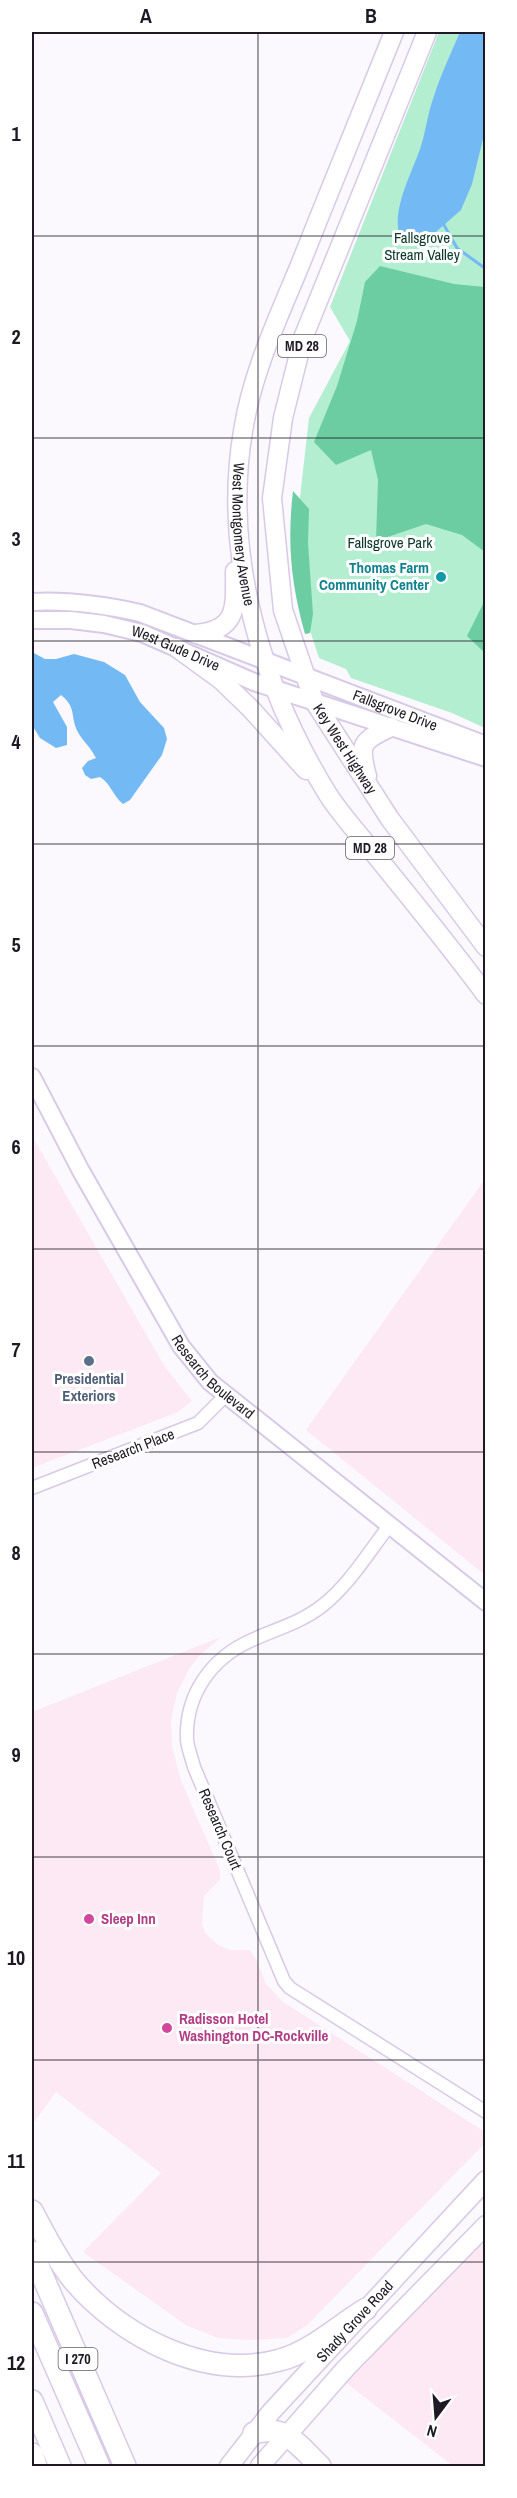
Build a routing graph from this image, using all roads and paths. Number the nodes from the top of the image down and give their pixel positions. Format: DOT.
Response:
graph roads {
  1 [pos="394,32"];
  2 [pos="426,32"];
  3 [pos="236,524"];
  4 [pos="32,602"];
  5 [pos="32,620"];
  6 [pos="196,634"];
  7 [pos="177,648"];
  8 [pos="266,661"];
  9 [pos="306,676"];
  10 [pos="274,689"];
  11 [pos="314,701"];
  12 [pos="391,727"];
  13 [pos="486,745"];
  14 [pos="486,758"];
  15 [pos="372,792"];
  16 [pos="328,795"];
  17 [pos="486,946"];
  18 [pos="486,995"];
  19 [pos="32,1077"];
  20 [pos="225,1396"];
  21 [pos="32,1488"];
  22 [pos="389,1526"];
  23 [pos="486,1602"];
  24 [pos="486,2112"];
  25 [pos="486,2180"];
  26 [pos="32,2211"];
  27 [pos="486,2225"];
  28 [pos="32,2252"];
  29 [pos="366,2309"];
  30 [pos="32,2313"];
  31 [pos="32,2401"];
  32 [pos="254,2433"];
  33 [pos="287,2434"];
  34 [pos="32,2454"];
  35 [pos="36,2466"];
  36 [pos="60,2466"];
  37 [pos="99,2466"];
  38 [pos="125,2466"];
  39 [pos="229,2466"];
  40 [pos="260,2466"];
  41 [pos="320,2466"];
  1 -- 3 [label="main road, West Montgomery Avenue / MD 28"];
  2 -- 9 [label="main road, West Montgomery Avenue / MD 28"];
  3 -- 6 [label="main road"];
  3 -- 8 [label="main road, West Montgomery Avenue / MD 28"];
  4 -- 6 [label="street, West Gude Drive"];
  5 -- 7 [label="street, West Gude Drive"];
  6 -- 8 [label="street, West Gude Drive"];
  7 -- 10 [label="street, West Gude Drive"];
  7 -- 16 [label="main road"];
  8 -- 9 [label="street, West Gude Drive"];
  8 -- 10 [label="main road, West Montgomery Avenue / MD 28"];
  9 -- 11 [label="main road, Key West Highway / MD 28"];
  9 -- 13 [label="street, Fallsgrove Drive"];
  10 -- 11 [label="street, West Gude Drive"];
  10 -- 16 [label="main road, West Montgomery Avenue / MD 28"];
  11 -- 12 [label="street, Fallsgrove Drive"];
  11 -- 15 [label="main road, Key West Highway / MD 28"];
  12 -- 14 [label="street, Fallsgrove Drive"];
  12 -- 15 [label="main road"];
  15 -- 17 [label="main road, Key West Highway / MD 28"];
  16 -- 18 [label="main road, West Montgomery Avenue / MD 28"];
  19 -- 20 [label="street, Research Boulevard"];
  20 -- 21 [label="street, Research Place"];
  20 -- 22 [label="street, Research Boulevard"];
  22 -- 23 [label="street, Research Boulevard"];
  22 -- 24 [label="street, Research Court"];
  25 -- 29 [label="main road, Shady Grove Road"];
  26 -- 29 [label="highway"];
  27 -- 33 [label="main road, Shady Grove Road"];
  28 -- 38 [label="highway, I 270"];
  29 -- 32 [label="main road, Shady Grove Road"];
  30 -- 37 [label="highway, I 270"];
  31 -- 36 [label="highway"];
  32 -- 33 [label="highway"];
  32 -- 39 [label="main road, Shady Grove Road"];
  33 -- 40 [label="main road, Shady Grove Road"];
  33 -- 41 [label="highway"];
  34 -- 35 [label="highway"];
}
